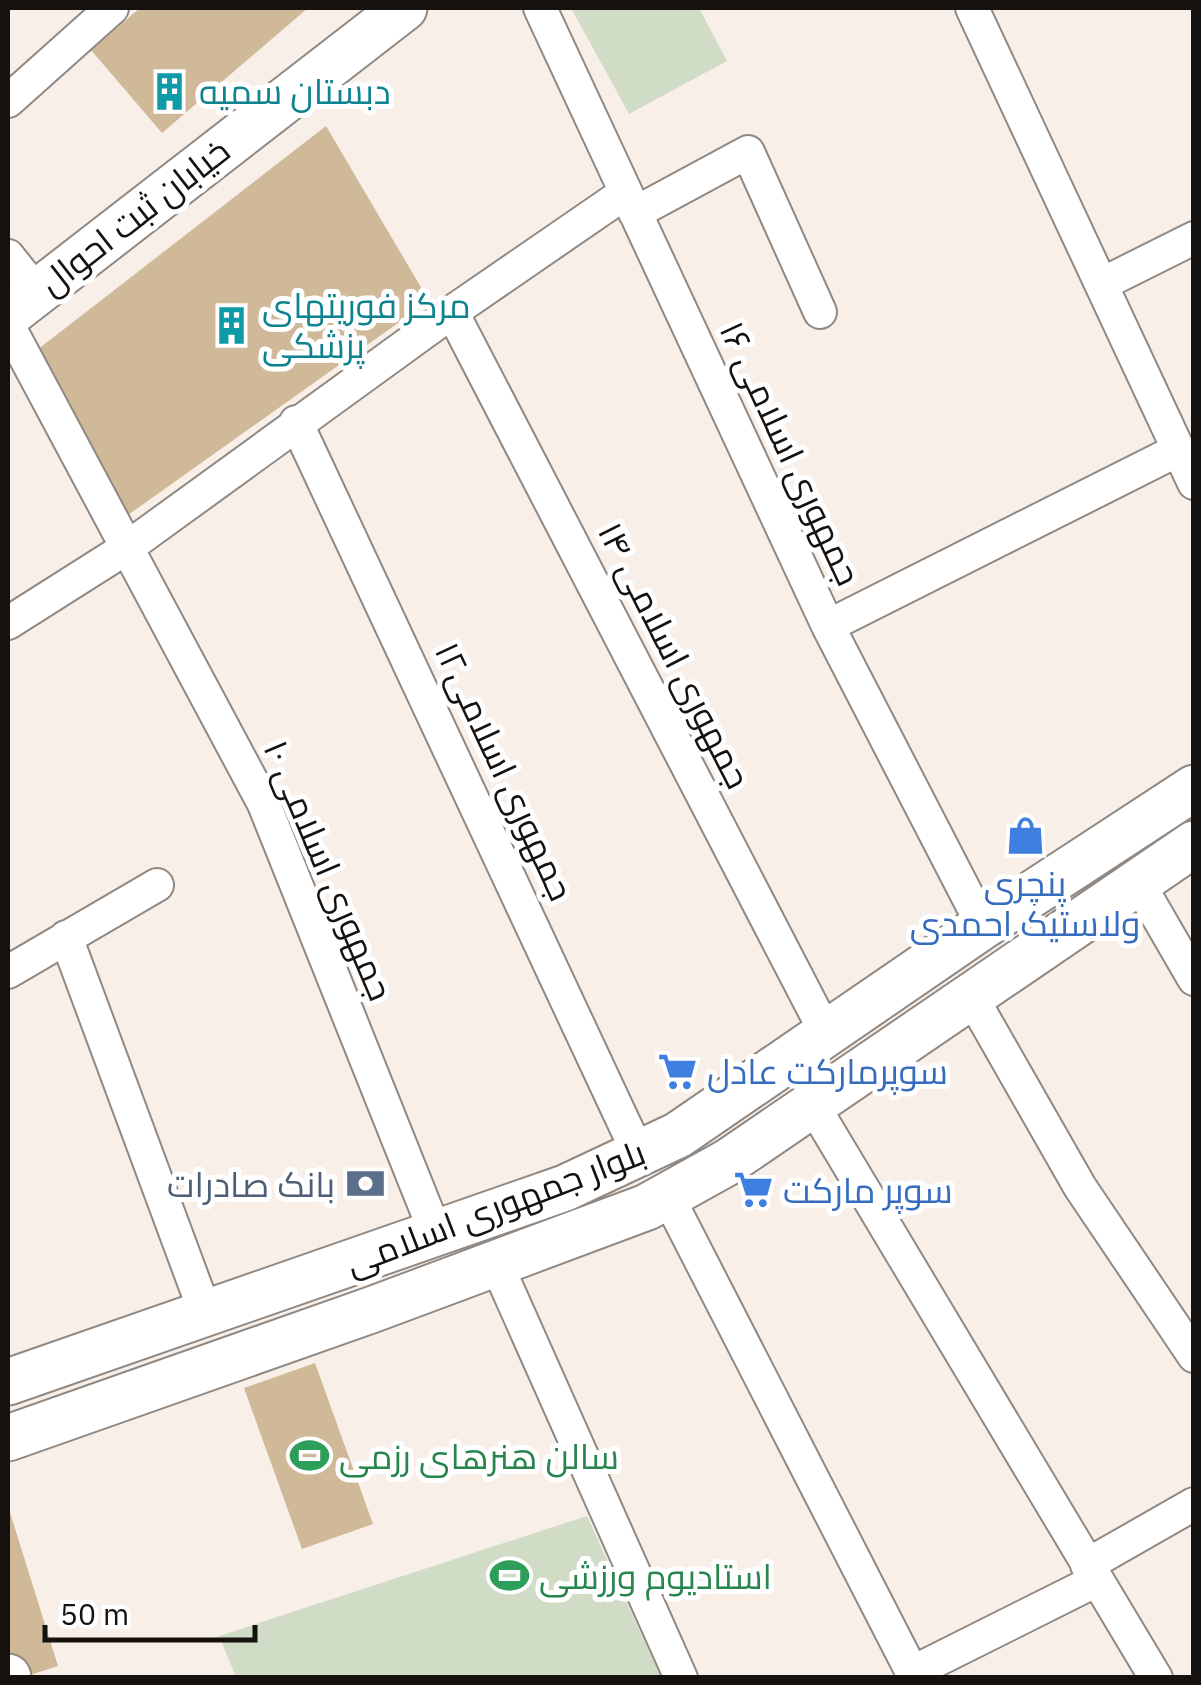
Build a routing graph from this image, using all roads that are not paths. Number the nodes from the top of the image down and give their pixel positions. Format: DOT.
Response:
graph roads {
  1 [pos="404,8"];
  2 [pos="540,8"];
  3 [pos="972,8"];
  4 [pos="107,9"];
  5 [pos="8,101"];
  6 [pos="630,203"];
  7 [pos="1194,238"];
  8 [pos="8,256"];
  9 [pos="1102,284"];
  10 [pos="17,310"];
  11 [pos="452,312"];
  12 [pos="820,312"];
  13 [pos="296,422"];
  14 [pos="1178,450"];
  15 [pos="1194,482"];
  16 [pos="128,547"];
  17 [pos="8,623"];
  18 [pos="828,626"];
  19 [pos="1194,788"];
  20 [pos="1194,844"];
  21 [pos="1140,884"];
  22 [pos="156,886"];
  23 [pos="983,926"];
  24 [pos="66,936"];
  25 [pos="8,972"];
  26 [pos="1194,979"];
  27 [pos="971,996"];
  28 [pos="826,1035"];
  29 [pos="812,1102"];
  30 [pos="639,1155"];
  31 [pos="668,1196"];
  32 [pos="436,1234"];
  33 [pos="496,1263"];
  34 [pos="205,1312"];
  35 [pos="1194,1356"];
  36 [pos="20,1372"];
  37 [pos="8,1439"];
  38 [pos="1194,1504"];
  39 [pos="1092,1573"];
  40 [pos="914,1675"];
  41 [pos="681,1678"];
  42 [pos="1156,1678"];
  1 -- 10 [label="main road, خیابان ثبت احوال"];
  2 -- 6 [label="street, جمهوری اسلامی ۱۶"];
  3 -- 9 [label="street"];
  4 -- 5 [label="street"];
  6 -- 11 [label="street"];
  6 -- 12 [label="street"];
  6 -- 18 [label="street, جمهوری اسلامی ۱۶"];
  7 -- 9 [label="street"];
  8 -- 10 [label="street, جمهوری اسلامی ۱۰"];
  9 -- 14 [label="street"];
  10 -- 16 [label="street, جمهوری اسلامی ۱۰"];
  11 -- 13 [label="street"];
  11 -- 28 [label="street, جمهوری اسلامی ۱۴"];
  13 -- 16 [label="street"];
  13 -- 30 [label="street, جمهوری اسلامی۱۲"];
  14 -- 15 [label="street"];
  14 -- 18 [label="street"];
  16 -- 17 [label="street"];
  16 -- 32 [label="street, جمهوری اسلامی ۱۰"];
  18 -- 23 [label="street, جمهوری اسلامی ۱۶"];
  19 -- 23 [label="main road, بلوار جمهوری اسلامی"];
  20 -- 21 [label="main road, بلوار جمهوری اسلامی"];
  21 -- 26 [label="street"];
  21 -- 27 [label="main road, بلوار جمهوری اسلامی"];
  22 -- 24 [label="street"];
  23 -- 28 [label="main road, بلوار جمهوری اسلامی"];
  24 -- 25 [label="street"];
  24 -- 34 [label="street"];
  27 -- 29 [label="main road, بلوار جمهوری اسلامی"];
  27 -- 35 [label="street"];
  28 -- 30 [label="main road, بلوار جمهوری اسلامی"];
  29 -- 31 [label="main road, بلوار جمهوری اسلامی"];
  29 -- 39 [label="street"];
  30 -- 32 [label="main road, بلوار جمهوری اسلامی"];
  31 -- 33 [label="main road, بلوار جمهوری اسلامی"];
  31 -- 40 [label="street"];
  32 -- 34 [label="main road, بلوار جمهوری اسلامی"];
  33 -- 37 [label="main road, بلوار جمهوری اسلامی"];
  33 -- 41 [label="street"];
  34 -- 36 [label="main road, بلوار جمهوری اسلامی"];
  38 -- 39 [label="street"];
  39 -- 40 [label="street"];
  39 -- 42 [label="street"];
}
